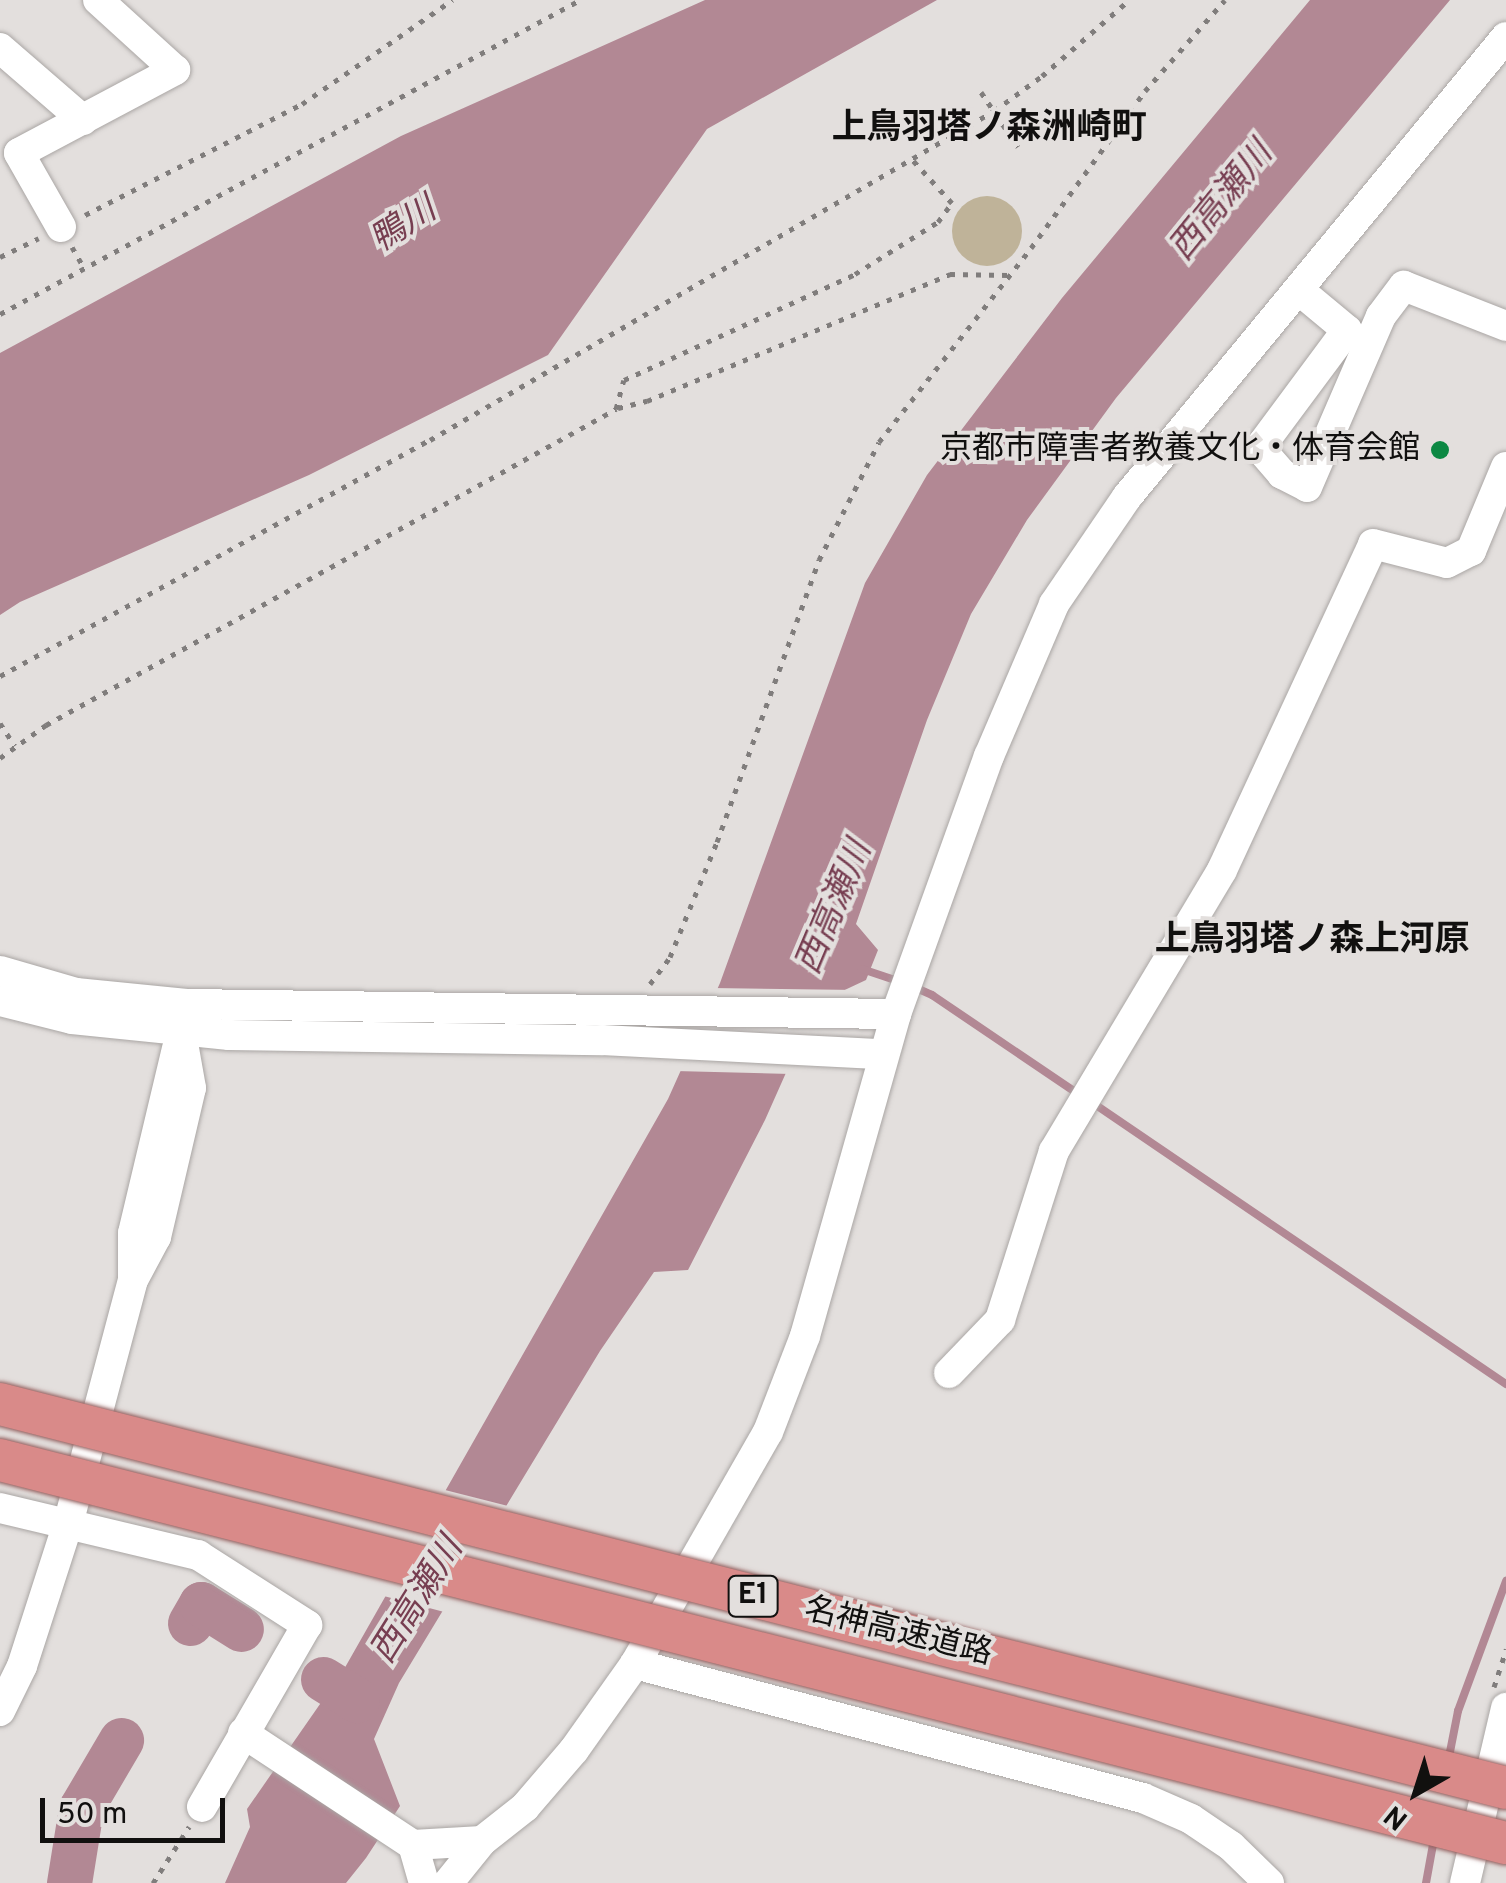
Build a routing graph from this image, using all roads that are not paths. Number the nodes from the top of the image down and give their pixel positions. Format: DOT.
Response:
graph roads {
  1 [pos="98,0"];
  2 [pos="1506,37"];
  3 [pos="0,48"];
  4 [pos="83,120"];
  5 [pos="62,227"];
  6 [pos="1300,291"];
  7 [pos="1506,326"];
  8 [pos="1506,467"];
  9 [pos="0,971"];
  10 [pos="0,1001"];
  11 [pos="617,1008"];
  12 [pos="896,1014"];
  13 [pos="184,1018"];
  14 [pos="602,1040"];
  15 [pos="882,1054"];
  16 [pos="950,1372"];
  17 [pos="0,1404"];
  18 [pos="0,1460"];
  19 [pos="0,1508"];
  20 [pos="68,1524"];
  21 [pos="635,1664"];
  22 [pos="1506,1708"];
  23 [pos="0,1711"];
  24 [pos="243,1733"];
  25 [pos="1506,1788"];
  26 [pos="202,1807"];
  27 [pos="482,1841"];
  28 [pos="1506,1843"];
  29 [pos="414,1845"];
  30 [pos="424,1883"];
  31 [pos="448,1883"];
  32 [pos="1269,1883"];
  33 [pos="1465,1883"];
  1 -- 4 [label="street"];
  2 -- 6 [label="street"];
  3 -- 4 [label="street"];
  4 -- 5 [label="street"];
  6 -- 7 [label="street"];
  6 -- 12 [label="street"];
  8 -- 16 [label="street"];
  9 -- 13 [label="street"];
  10 -- 13 [label="street"];
  11 -- 12 [label="street"];
  11 -- 13 [label="street"];
  11 -- 14 [label="street"];
  12 -- 15 [label="street"];
  13 -- 14 [label="street"];
  13 -- 20 [label="street"];
  14 -- 15 [label="street"];
  15 -- 21 [label="street"];
  17 -- 25 [label="highway, 名神高速道路 / E1, bridge"];
  18 -- 28 [label="highway, 名神高速道路 / E1, bridge"];
  19 -- 20 [label="street"];
  20 -- 23 [label="street"];
  20 -- 24 [label="street"];
  21 -- 27 [label="street"];
  21 -- 32 [label="street"];
  22 -- 33 [label="street"];
  24 -- 26 [label="street"];
  24 -- 29 [label="street"];
  27 -- 29 [label="street"];
  27 -- 31 [label="street"];
  29 -- 30 [label="street"];
}
